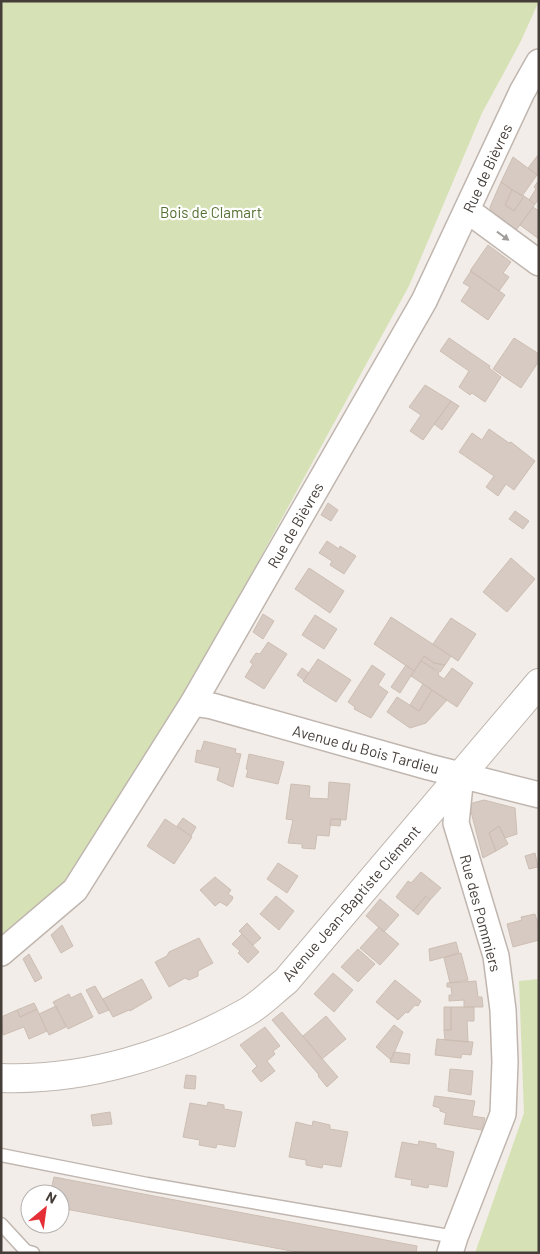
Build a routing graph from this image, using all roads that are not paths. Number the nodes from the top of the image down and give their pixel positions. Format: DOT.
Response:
graph roads {
  1 [pos="537,69"];
  2 [pos="467,210"];
  3 [pos="539,262"];
  4 [pos="539,683"];
  5 [pos="193,704"];
  6 [pos="461,775"];
  7 [pos="539,795"];
  8 [pos="1,953"];
  9 [pos="1,1078"];
  10 [pos="1,1155"];
  11 [pos="1,1224"];
  12 [pos="452,1245"];
  13 [pos="29,1252"];
  1 -- 2 [label="street, Rue de Bièvres"];
  2 -- 3 [label="street, one-way"];
  2 -- 5 [label="street, Rue de Bièvres"];
  4 -- 6 [label="street, Avenue Jean-Baptiste Clément"];
  5 -- 6 [label="street, Avenue du Bois Tardieu"];
  5 -- 8 [label="street, Rue de Bièvres"];
  6 -- 7 [label="street, Avenue du Bois Tardieu"];
  6 -- 9 [label="street, Avenue Jean-Baptiste Clément"];
  6 -- 12 [label="street, Rue des Pommiers"];
  10 -- 12 [label="lane"];
  11 -- 13 [label="lane"];
}
